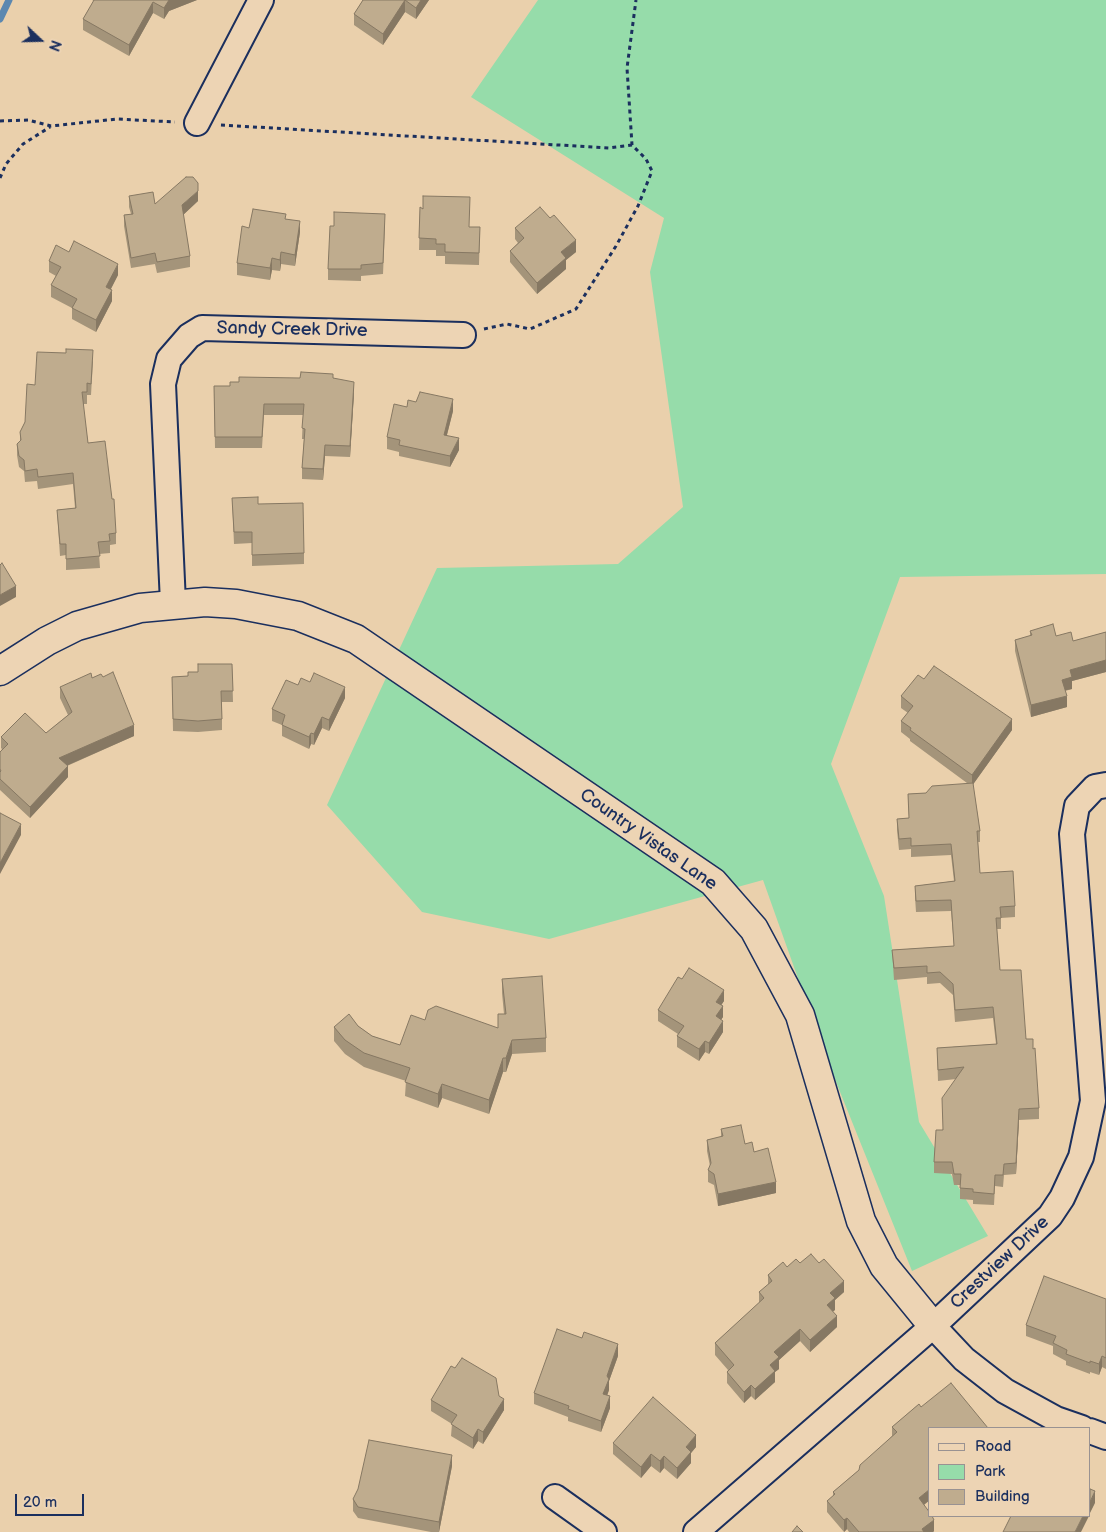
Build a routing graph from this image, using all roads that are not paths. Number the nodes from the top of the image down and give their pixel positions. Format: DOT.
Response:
graph roads {
  1 [pos="261,0"];
  2 [pos="197,124"];
  3 [pos="463,334"];
  4 [pos="173,603"];
  5 [pos="0,671"];
  6 [pos="1106,785"];
  7 [pos="1099,1101"];
  8 [pos="933,1326"];
  9 [pos="1079,1427"];
  10 [pos="1091,1431"];
  11 [pos="1106,1437"];
  12 [pos="555,1497"];
  13 [pos="604,1532"];
  14 [pos="696,1532"];
  1 -- 2 [label="street"];
  3 -- 4 [label="street, Sandy Creek Drive"];
  4 -- 5 [label="street, Country Vistas Lane"];
  4 -- 8 [label="street, Country Vistas Lane"];
  6 -- 7 [label="street, Crestview Drive"];
  7 -- 8 [label="street, Crestview Drive"];
  8 -- 9 [label="street, Country Vistas Lane"];
  8 -- 14 [label="street, Crestview Drive"];
  10 -- 11 [label="street"];
  12 -- 13 [label="street"];
}
